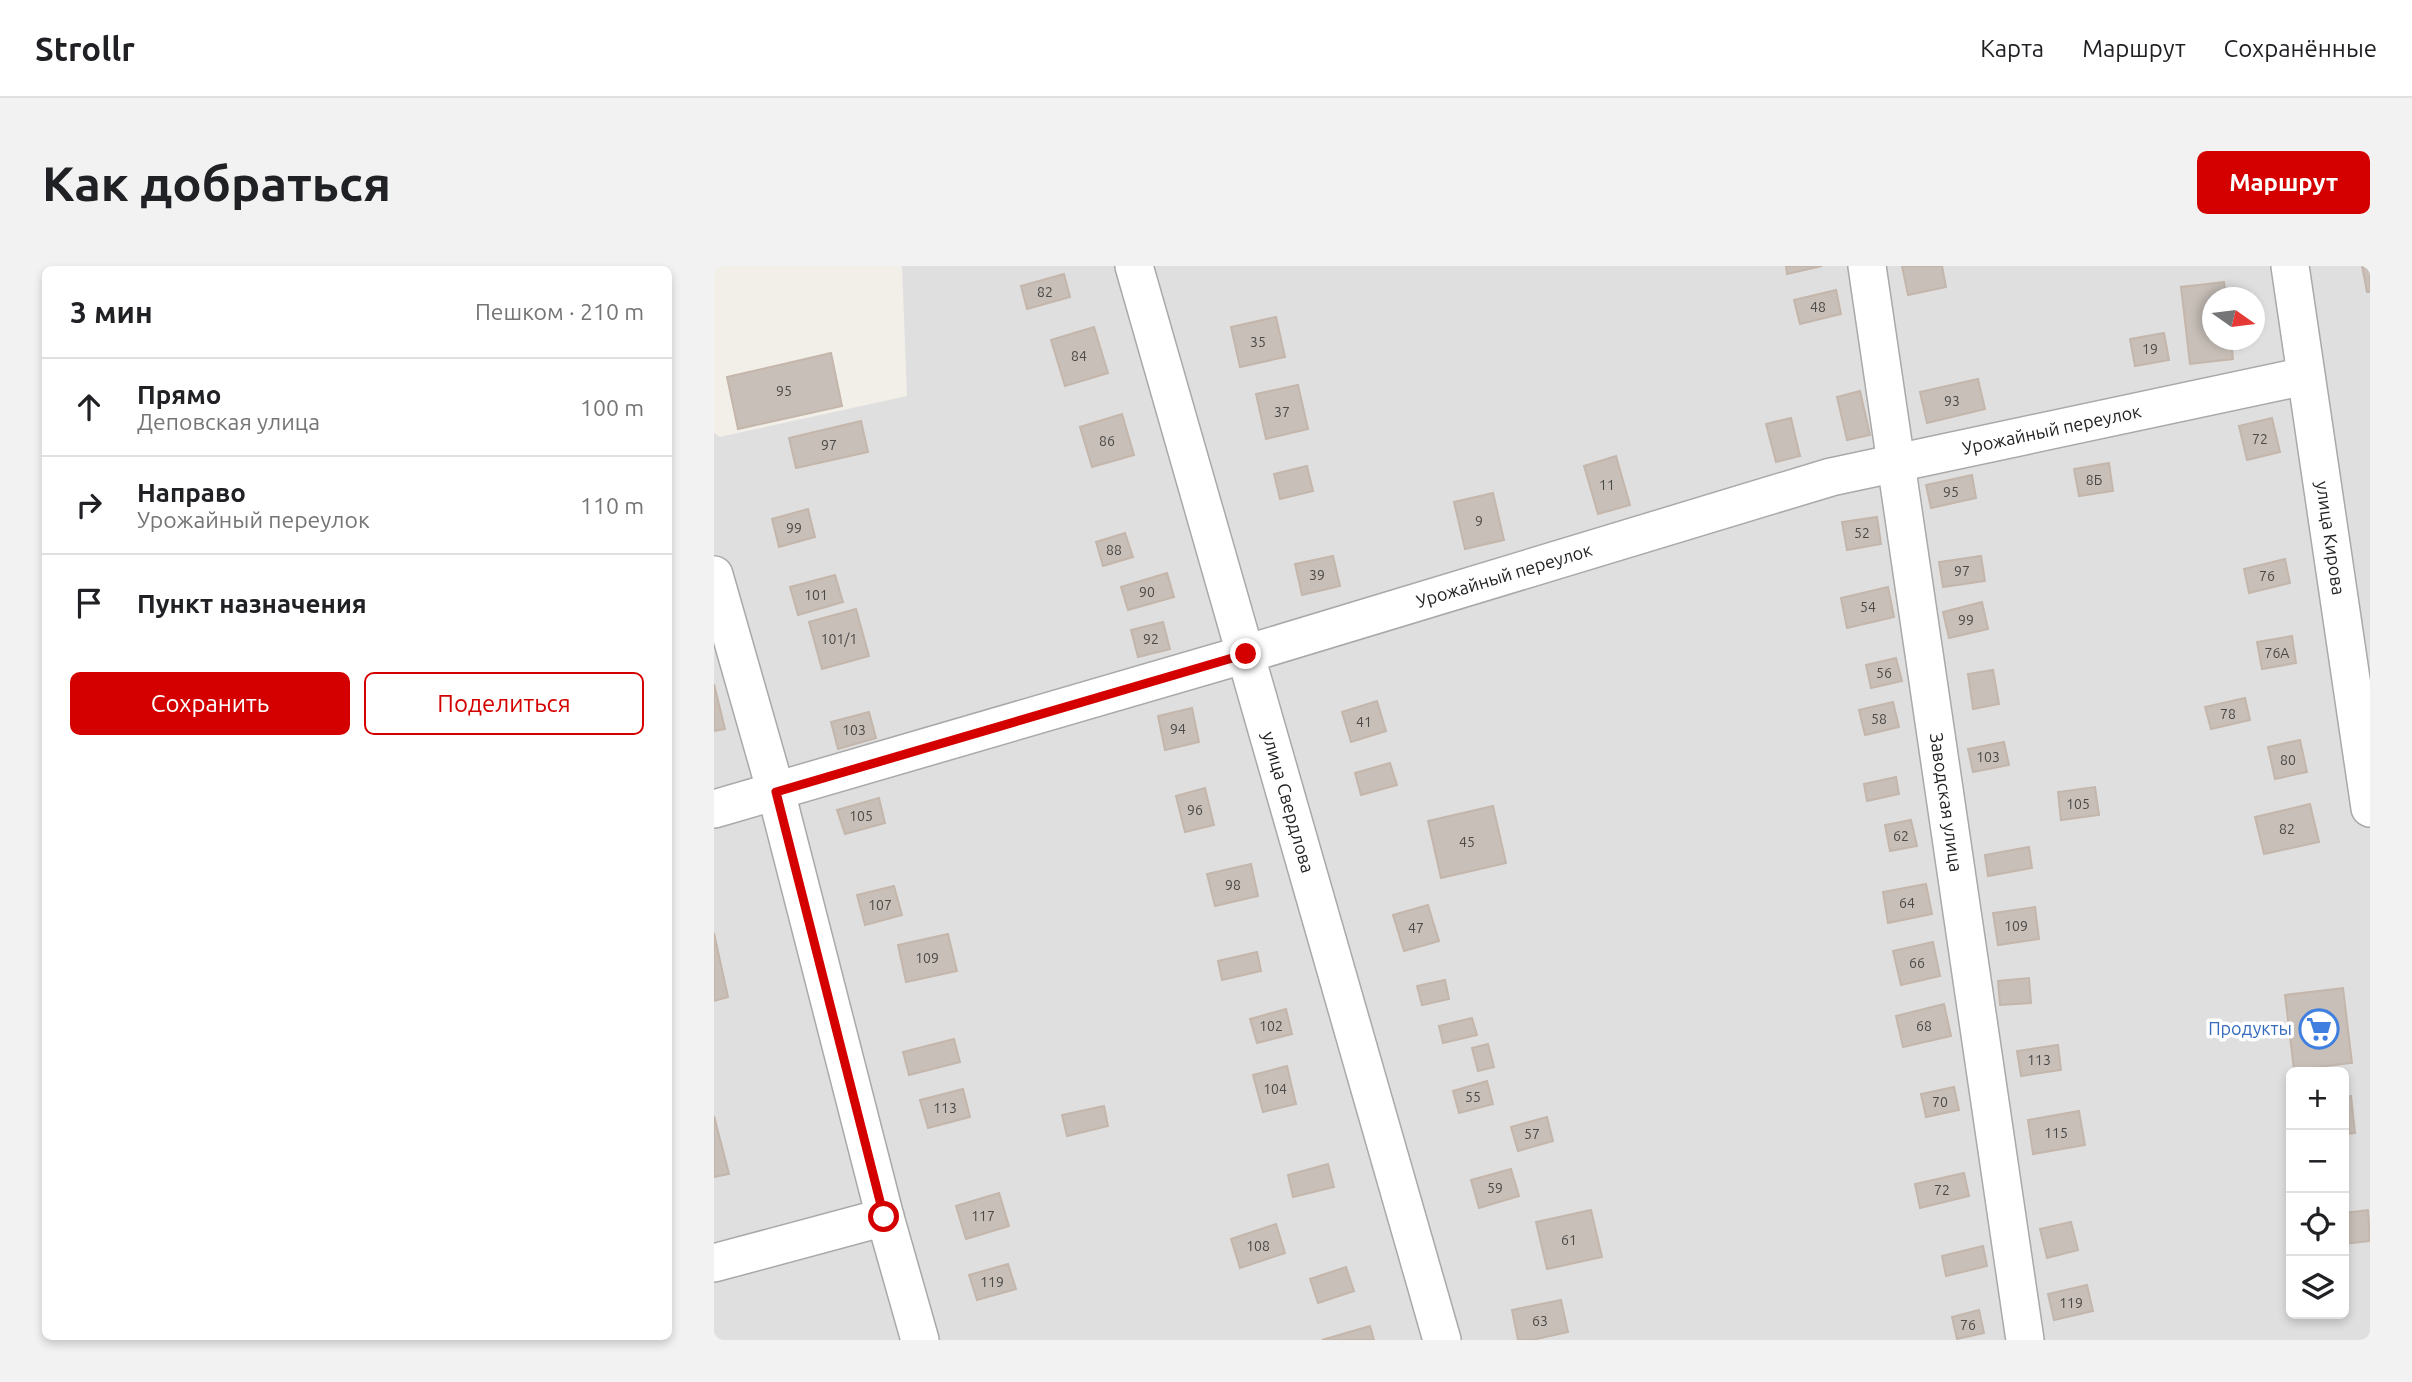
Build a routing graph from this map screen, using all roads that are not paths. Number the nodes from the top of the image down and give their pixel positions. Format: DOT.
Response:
graph roads {
  1 [pos="1134,266"];
  2 [pos="1867,266"];
  3 [pos="2290,266"];
  4 [pos="2305,376"];
  5 [pos="1895,464"];
  6 [pos="714,575"];
  7 [pos="1246,654"];
  8 [pos="776,792"];
  9 [pos="714,808"];
  10 [pos="2370,808"];
  11 [pos="884,1217"];
  12 [pos="714,1263"];
  13 [pos="920,1340"];
  14 [pos="1442,1340"];
  15 [pos="2025,1340"];
  1 -- 7 [label="street, улица Свердлова"];
  2 -- 5 [label="street, Заводская улица"];
  3 -- 4 [label="street, улица Кирова"];
  4 -- 5 [label="street, Урожайный переулок"];
  4 -- 10 [label="street, улица Кирова"];
  5 -- 7 [label="street, Урожайный переулок"];
  5 -- 15 [label="street, Заводская улица"];
  6 -- 8 [label="street"];
  7 -- 8 [label="street, Урожайный переулок"];
  7 -- 14 [label="street, улица Свердлова"];
  8 -- 9 [label="street, Урожайный переулок"];
  8 -- 11 [label="street"];
  11 -- 12 [label="street"];
  11 -- 13 [label="street"];
}
